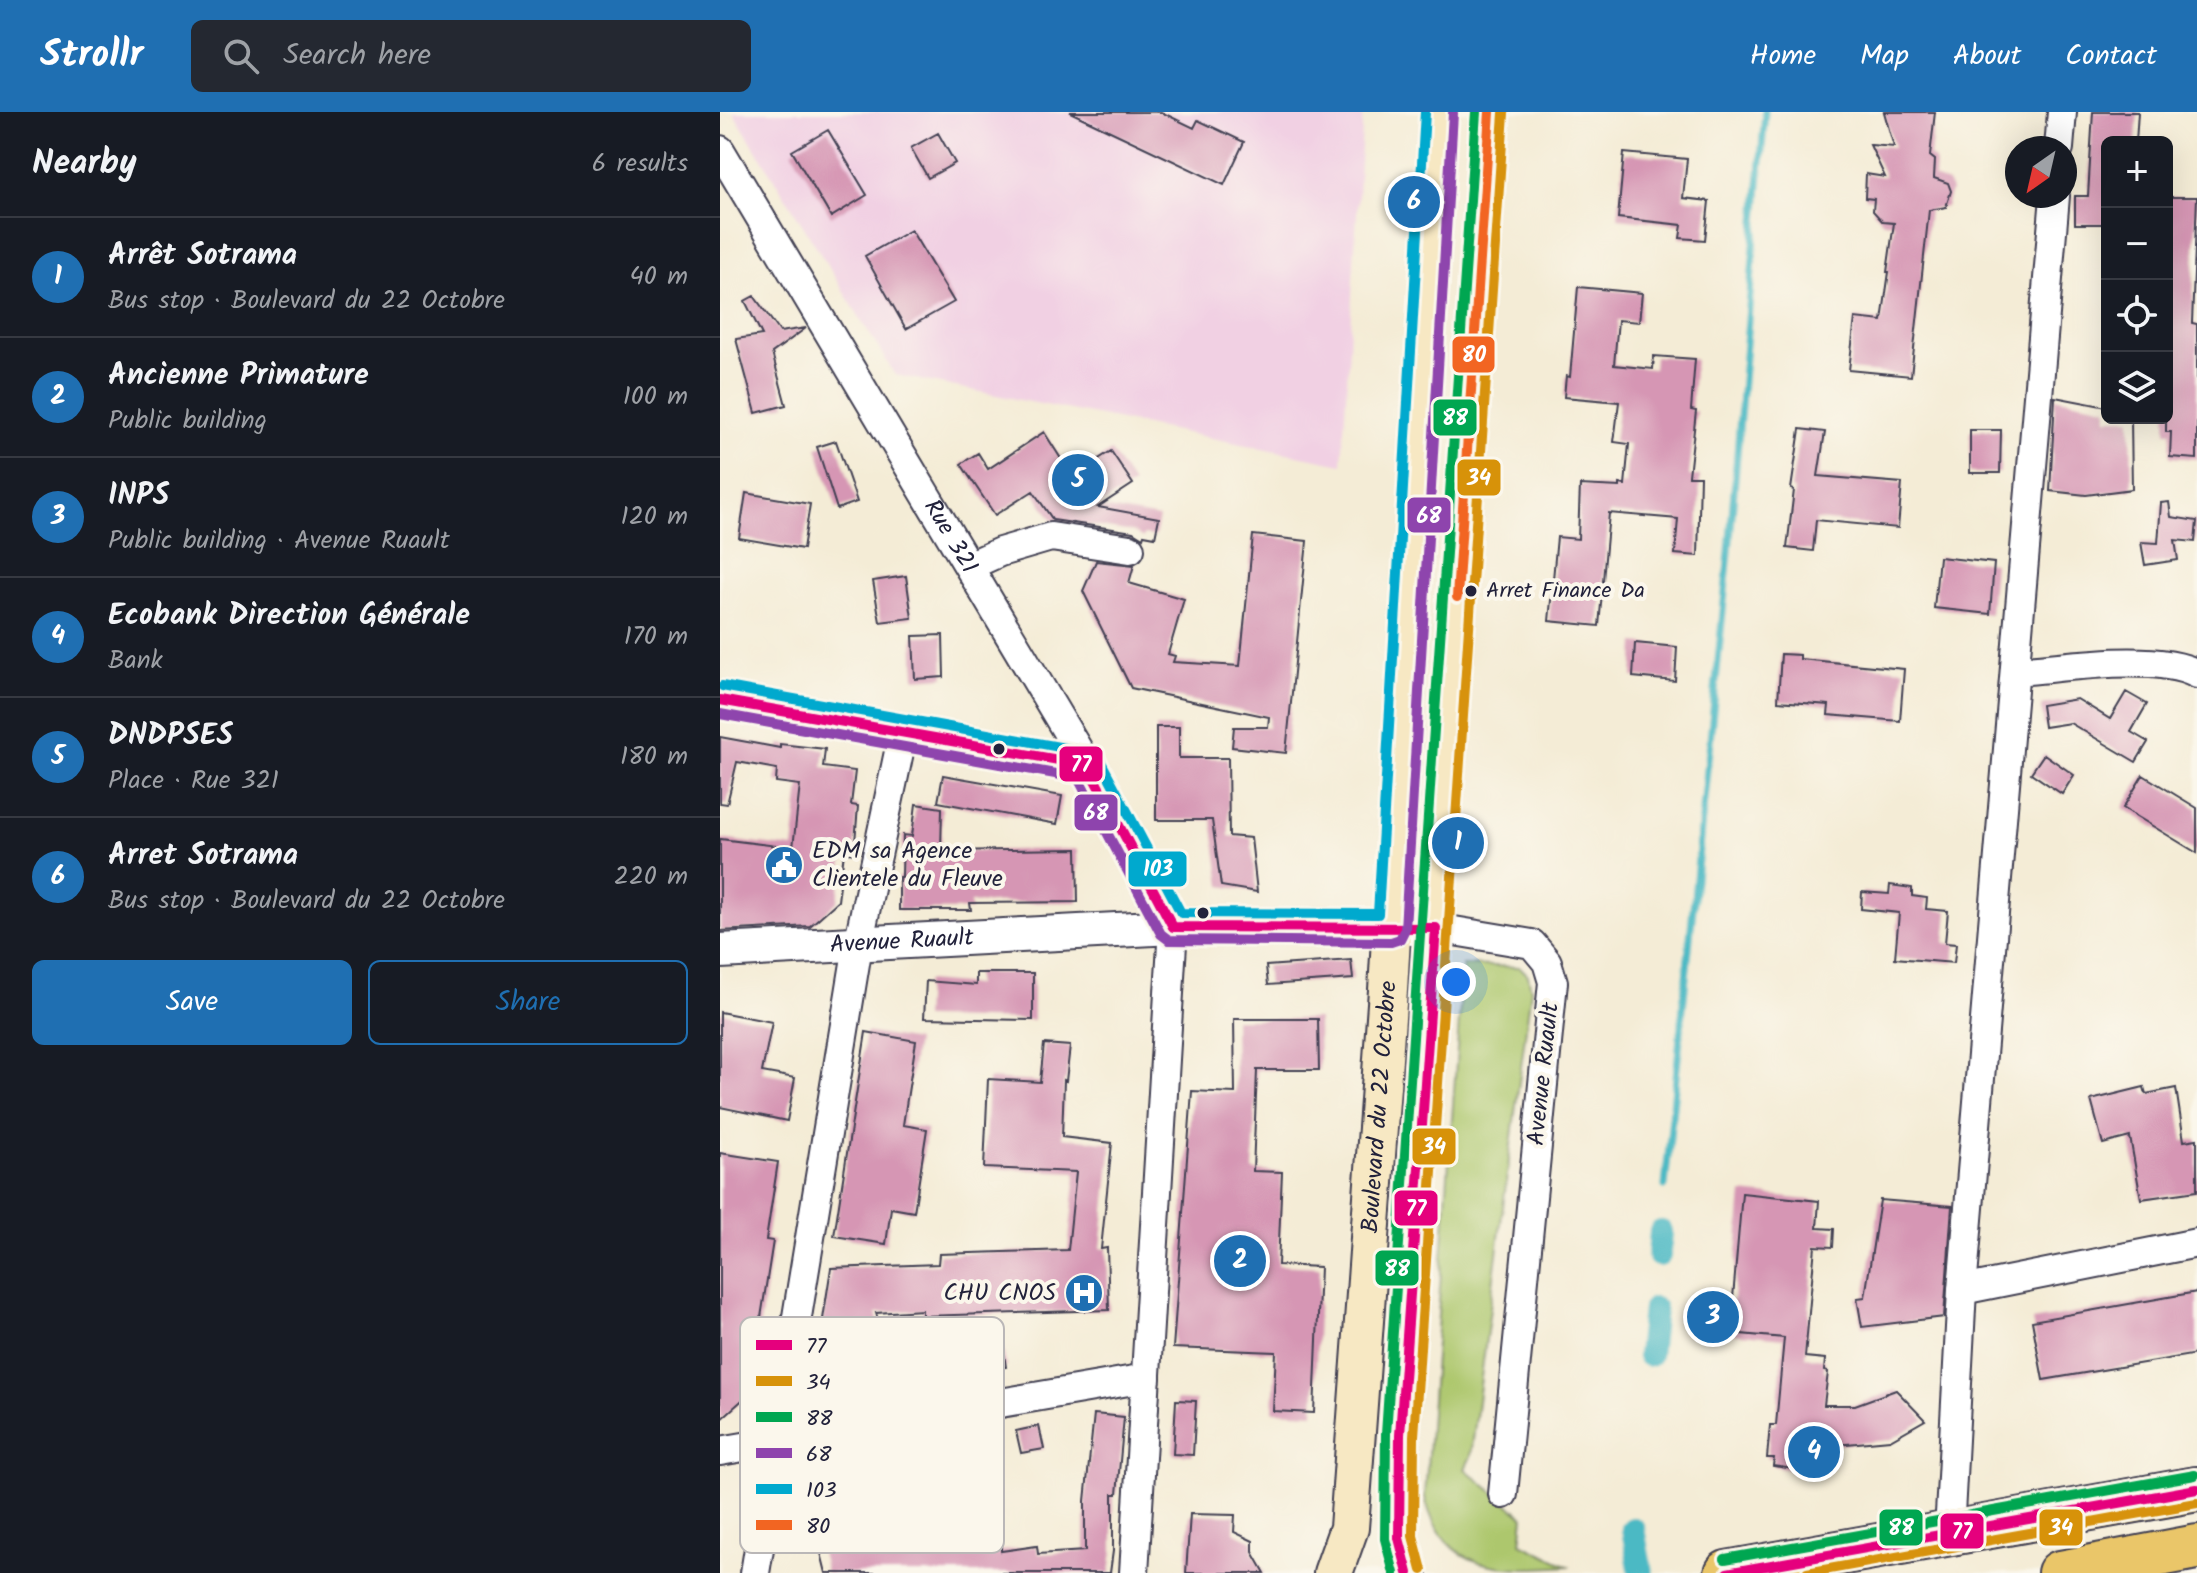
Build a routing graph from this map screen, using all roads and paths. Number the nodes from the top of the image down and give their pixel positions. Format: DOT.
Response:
graph roads {
  1 [pos="1439,112"];
  2 [pos="1490,112"];
  3 [pos="2062,112"];
  4 [pos="2060,136"];
  5 [pos="720,150"];
  6 [pos="2054,208"];
  7 [pos="1130,549"];
  8 [pos="969,566"];
  9 [pos="2015,671"];
  10 [pos="2197,674"];
  11 [pos="720,700"];
  12 [pos="903,733"];
  13 [pos="1087,765"];
  14 [pos="1173,927"];
  15 [pos="1391,928"];
  16 [pos="1436,928"];
  17 [pos="858,945"];
  18 [pos="720,951"];
  19 [pos="2197,1243"];
  20 [pos="1962,1290"];
  21 [pos="798,1317"];
  22 [pos="1146,1378"];
  23 [pos="1004,1402"];
  24 [pos="740,1447"];
  25 [pos="720,1451"];
  26 [pos="2197,1489"];
  27 [pos="1503,1494"];
  28 [pos="1949,1533"];
  29 [pos="2197,1547"];
  30 [pos="758,1553"];
  31 [pos="755,1573"];
  32 [pos="1134,1573"];
  33 [pos="1333,1573"];
  34 [pos="1408,1573"];
  35 [pos="1727,1573"];
  36 [pos="2060,1573"];
  1 -- 15 [label="main road, Boulevard du 22 Octobre"];
  2 -- 16 [label="main road, Boulevard du 22 Octobre"];
  3 -- 4 [label="street"];
  5 -- 8 [label="street, Rue 321"];
  6 -- 9 [label="street"];
  7 -- 8 [label="street"];
  8 -- 13 [label="street, Rue 321"];
  9 -- 10 [label="street"];
  9 -- 20 [label="street"];
  11 -- 12 [label="street"];
  12 -- 13 [label="street"];
  12 -- 17 [label="street"];
  13 -- 14 [label="street, Rue 321"];
  14 -- 15 [label="street, Avenue Ruault"];
  14 -- 17 [label="street, Avenue Ruault"];
  14 -- 22 [label="street"];
  15 -- 16 [label="street, Avenue Ruault"];
  15 -- 33 [label="main road, Boulevard du 22 Octobre"];
  16 -- 27 [label="street, Avenue Ruault"];
  16 -- 34 [label="main road, Boulevard du 22 Octobre"];
  17 -- 18 [label="street, Avenue Ruault"];
  17 -- 21 [label="street"];
  19 -- 20 [label="street"];
  20 -- 28 [label="street"];
  22 -- 23 [label="street"];
  22 -- 32 [label="street"];
  24 -- 25 [label="street"];
  26 -- 28 [label="highway"];
  28 -- 35 [label="highway"];
  29 -- 36 [label="highway"];
  30 -- 31 [label="street"];
}
